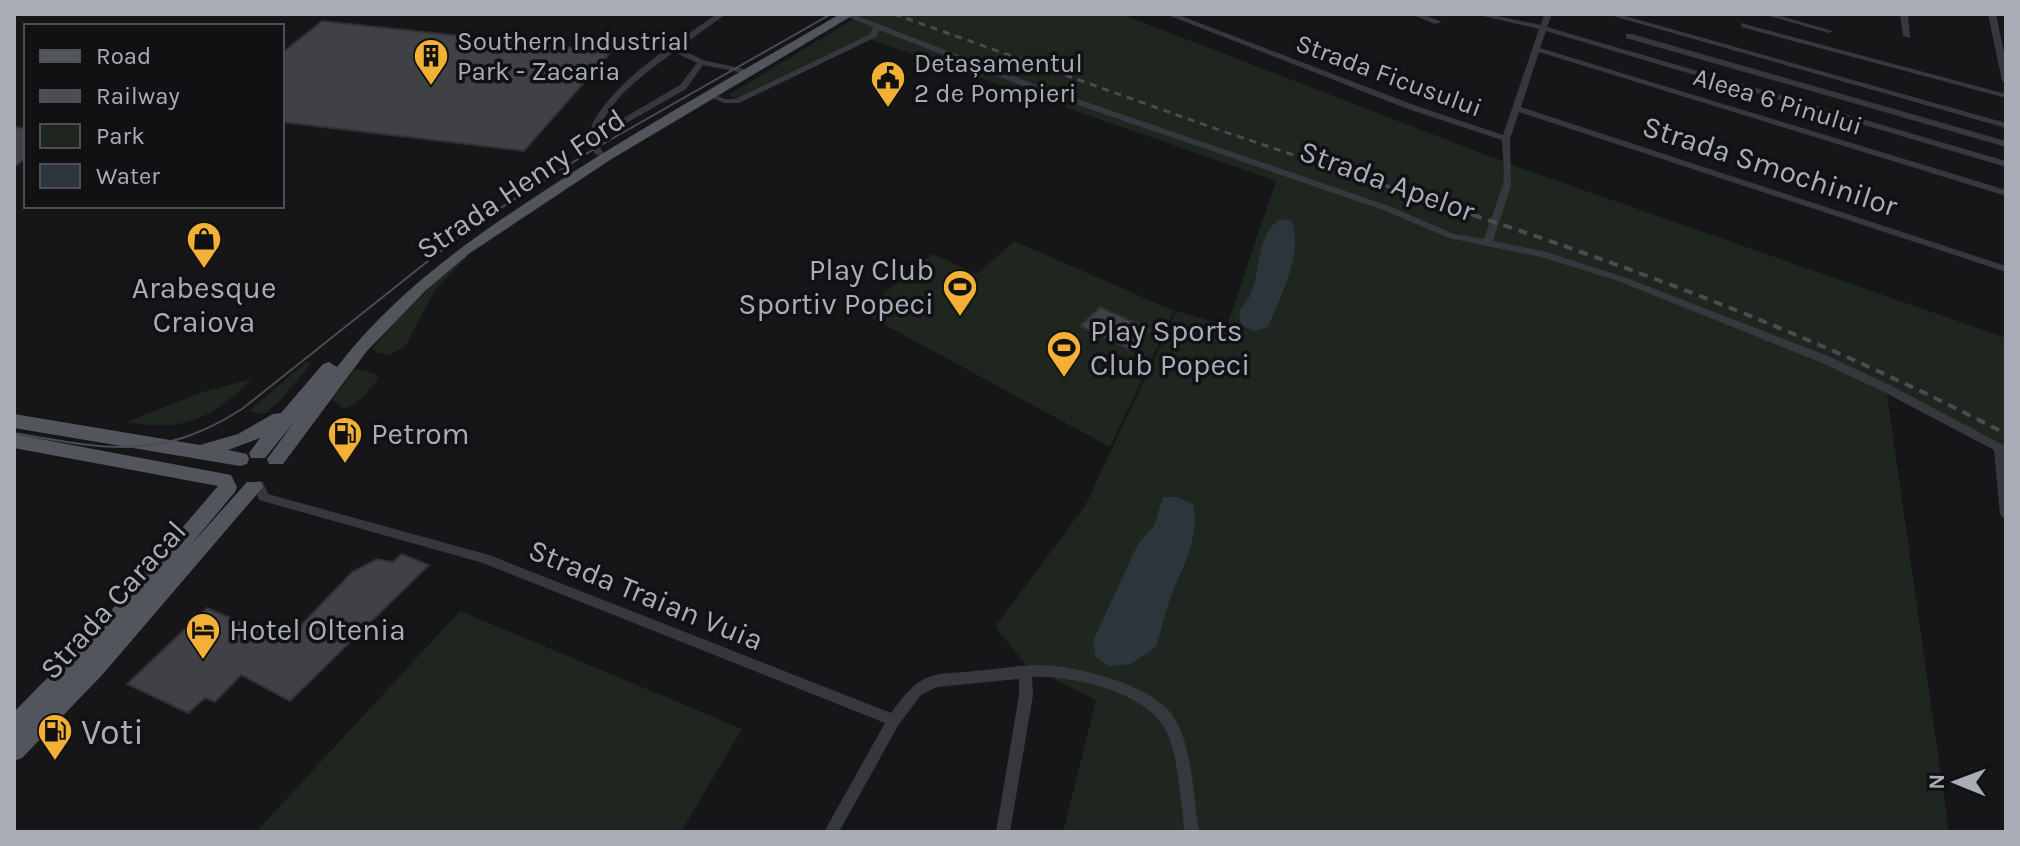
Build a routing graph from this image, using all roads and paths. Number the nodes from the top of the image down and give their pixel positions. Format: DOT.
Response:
graph roads {
  1 [pos="722,14"];
  2 [pos="838,14"];
  3 [pos="1169,14"];
  4 [pos="1415,14"];
  5 [pos="1478,14"];
  6 [pos="1548,14"];
  7 [pos="1610,14"];
  8 [pos="1766,14"];
  9 [pos="1904,14"];
  10 [pos="850,15"];
  11 [pos="1497,16"];
  12 [pos="1992,18"];
  13 [pos="1438,22"];
  14 [pos="1744,25"];
  15 [pos="2006,26"];
  16 [pos="877,27"];
  17 [pos="1543,28"];
  18 [pos="1829,31"];
  19 [pos="1629,36"];
  20 [pos="1907,36"];
  21 [pos="675,49"];
  22 [pos="1537,49"];
  23 [pos="701,62"];
  24 [pos="2004,65"];
  25 [pos="741,71"];
  26 [pos="2006,81"];
  27 [pos="710,95"];
  28 [pos="2006,96"];
  29 [pos="1519,109"];
  30 [pos="2006,126"];
  31 [pos="1506,139"];
  32 [pos="2006,144"];
  33 [pos="595,146"];
  34 [pos="2006,164"];
  35 [pos="2006,193"];
  36 [pos="1488,242"];
  37 [pos="2006,269"];
  38 [pos="300,403"];
  39 [pos="14,421"];
  40 [pos="14,441"];
  41 [pos="2003,450"];
  42 [pos="186,452"];
  43 [pos="258,457"];
  44 [pos="184,474"];
  45 [pos="226,483"];
  46 [pos="256,486"];
  47 [pos="2006,514"];
  48 [pos="172,554"];
  49 [pos="1025,672"];
  50 [pos="894,720"];
  51 [pos="14,728"];
  52 [pos="14,750"];
  53 [pos="831,832"];
  54 [pos="1003,832"];
  55 [pos="1192,832"];
  1 -- 21 [label="street"];
  2 -- 25 [label="main road, Strada Henry Ford"];
  3 -- 31 [label="street, Strada Ficusului"];
  4 -- 13 [label="street"];
  5 -- 11 [label="street"];
  6 -- 17 [label="street"];
  7 -- 30 [label="street"];
  8 -- 18 [label="street"];
  9 -- 20 [label="street"];
  10 -- 16 [label="street, Strada Apelor"];
  10 -- 27 [label="main road, Strada Henry Ford"];
  11 -- 17 [label="street"];
  12 -- 15 [label="street"];
  12 -- 24 [label="street"];
  14 -- 28 [label="street"];
  16 -- 27 [label="street"];
  16 -- 36 [label="street, Strada Apelor"];
  17 -- 22 [label="street"];
  17 -- 34 [label="street"];
  19 -- 32 [label="street"];
  21 -- 23 [label="street"];
  21 -- 33 [label="street"];
  22 -- 29 [label="street"];
  22 -- 35 [label="street, Aleea 6 Pinului"];
  23 -- 25 [label="street"];
  23 -- 33 [label="street"];
  24 -- 26 [label="street"];
  25 -- 33 [label="main road, Strada Henry Ford"];
  27 -- 43 [label="main road, Strada Henry Ford"];
  29 -- 31 [label="street"];
  29 -- 37 [label="street, Strada Smochinilor"];
  31 -- 36 [label="street"];
  33 -- 38 [label="main road, Strada Henry Ford"];
  36 -- 41 [label="street, Strada Apelor"];
  38 -- 42 [label="main road"];
  38 -- 43 [label="main road, Strada Henry Ford"];
  39 -- 42 [label="main road"];
  40 -- 44 [label="main road"];
  41 -- 47 [label="street"];
  42 -- 43 [label="main road"];
  43 -- 45 [label="main road, Strada Caracal"];
  43 -- 46 [label="main road, Strada Caracal"];
  44 -- 45 [label="main road"];
  44 -- 48 [label="main road"];
  45 -- 46 [label="main road"];
  45 -- 48 [label="main road, Strada Caracal"];
  46 -- 50 [label="street, Strada Traian Vuia"];
  46 -- 52 [label="main road, Strada Caracal"];
  48 -- 51 [label="main road, Strada Caracal"];
  49 -- 50 [label="street"];
  49 -- 54 [label="street"];
  49 -- 55 [label="street"];
  50 -- 53 [label="street"];
}
